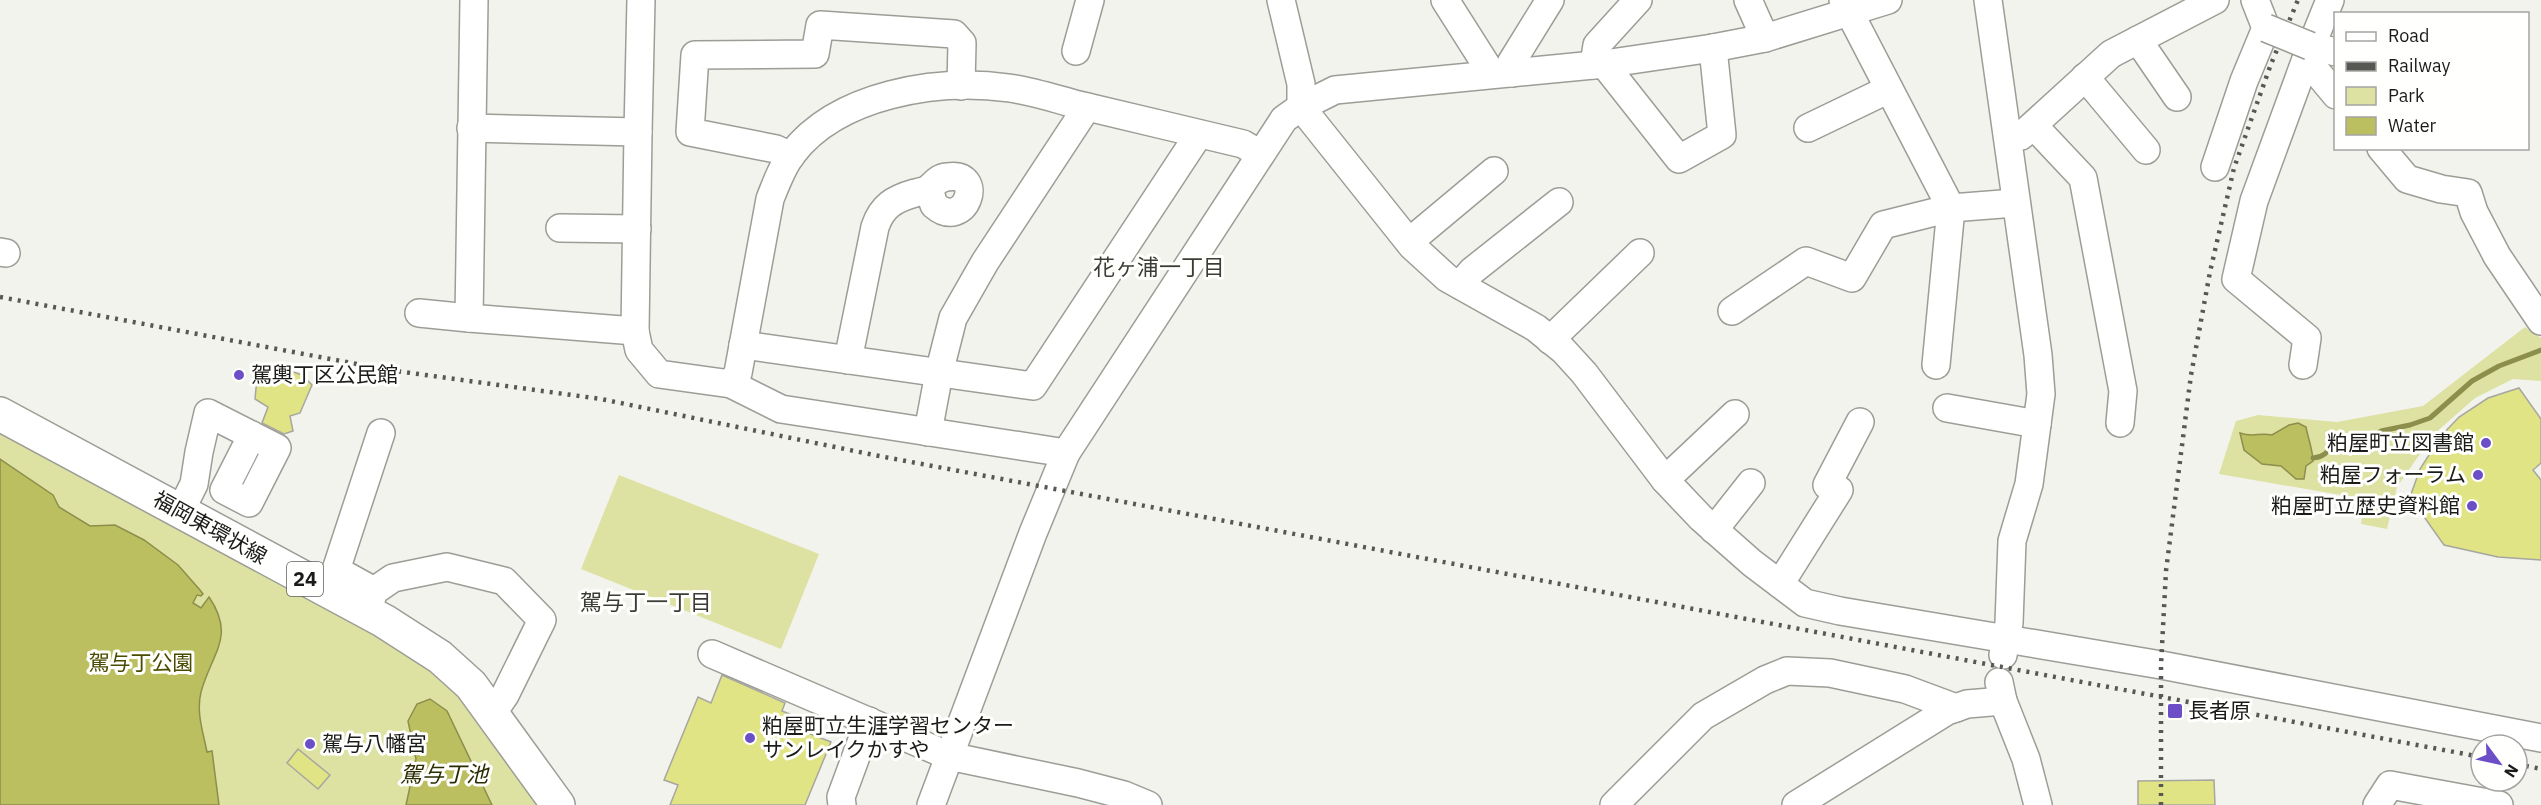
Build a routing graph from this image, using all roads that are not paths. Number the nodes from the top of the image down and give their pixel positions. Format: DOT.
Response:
graph roads {
  1 [pos="474,0"];
  2 [pos="641,0"];
  3 [pos="1090,0"];
  4 [pos="1281,0"];
  5 [pos="1445,0"];
  6 [pos="1550,0"];
  7 [pos="1638,0"];
  8 [pos="1748,0"];
  9 [pos="1888,0"];
  10 [pos="1988,0"];
  11 [pos="2215,0"];
  12 [pos="2255,0"];
  13 [pos="2330,0"];
  14 [pos="1846,7"];
  15 [pos="2266,28"];
  16 [pos="1765,38"];
  17 [pos="2138,40"];
  18 [pos="1713,48"];
  19 [pos="1076,51"];
  20 [pos="2334,52"];
  21 [pos="2308,53"];
  22 [pos="1599,64"];
  23 [pos="1502,74"];
  24 [pos="2085,77"];
  25 [pos="961,86"];
  26 [pos="1888,89"];
  27 [pos="2334,91"];
  28 [pos="2177,97"];
  29 [pos="1087,106"];
  30 [pos="1301,107"];
  31 [pos="2034,126"];
  32 [pos="471,128"];
  33 [pos="1808,128"];
  34 [pos="638,132"];
  35 [pos="1199,134"];
  36 [pos="2006,139"];
  37 [pos="2146,150"];
  38 [pos="2383,150"];
  39 [pos="1260,154"];
  40 [pos="790,156"];
  41 [pos="2215,166"];
  42 [pos="1494,171"];
  43 [pos="929,189"];
  44 [pos="1559,202"];
  45 [pos="2015,203"];
  46 [pos="1950,208"];
  47 [pos="560,228"];
  48 [pos="637,229"];
  49 [pos="1409,242"];
  50 [pos="1640,254"];
  51 [pos="1460,285"];
  52 [pos="1732,312"];
  53 [pos="419,313"];
  54 [pos="469,318"];
  55 [pos="2541,321"];
  56 [pos="635,331"];
  57 [pos="1550,339"];
  58 [pos="743,345"];
  59 [pos="848,360"];
  60 [pos="1936,365"];
  61 [pos="2302,365"];
  62 [pos="939,373"];
  63 [pos="731,384"];
  64 [pos="1947,408"];
  65 [pos="0,414"];
  66 [pos="1735,414"];
  67 [pos="1860,422"];
  68 [pos="2120,423"];
  69 [pos="2037,424"];
  70 [pos="928,432"];
  71 [pos="381,433"];
  72 [pos="252,435"];
  73 [pos="1066,453"];
  74 [pos="1665,480"];
  75 [pos="1751,483"];
  76 [pos="180,512"];
  77 [pos="1714,530"];
  78 [pos="1780,584"];
  79 [pos="370,602"];
  80 [pos="2006,647"];
  81 [pos="712,654"];
  82 [pos="1956,708"];
  83 [pos="492,714"];
  84 [pos="869,722"];
  85 [pos="2541,738"];
  86 [pos="950,756"];
  87 [pos="1075,794"];
  88 [pos="558,805"];
  89 [pos="842,805"];
  90 [pos="931,805"];
  91 [pos="1148,805"];
  92 [pos="1614,805"];
  93 [pos="1796,805"];
  94 [pos="2038,805"];
  95 [pos="2377,805"];
  96 [pos="2499,805"];
  1 -- 32 [label="street"];
  2 -- 34 [label="street"];
  3 -- 19 [label="street"];
  4 -- 30 [label="street"];
  5 -- 23 [label="street"];
  6 -- 23 [label="street"];
  7 -- 22 [label="street"];
  8 -- 16 [label="street"];
  9 -- 14 [label="street"];
  10 -- 36 [label="street"];
  11 -- 17 [label="street"];
  12 -- 15 [label="street"];
  13 -- 21 [label="street"];
  14 -- 16 [label="street"];
  14 -- 26 [label="street"];
  15 -- 21 [label="street, bridge"];
  15 -- 41 [label="street"];
  16 -- 18 [label="street"];
  17 -- 24 [label="street"];
  17 -- 28 [label="street"];
  18 -- 22 [label="street"];
  18 -- 22 [label="street"];
  20 -- 21 [label="street"];
  21 -- 27 [label="street"];
  21 -- 61 [label="street"];
  22 -- 23 [label="street"];
  23 -- 30 [label="street"];
  24 -- 31 [label="street"];
  24 -- 37 [label="street"];
  25 -- 29 [label="street"];
  25 -- 40 [label="street"];
  25 -- 40 [label="street"];
  26 -- 33 [label="street"];
  26 -- 46 [label="street"];
  29 -- 35 [label="street"];
  29 -- 62 [label="street"];
  30 -- 39 [label="street"];
  30 -- 49 [label="street"];
  31 -- 36 [label="street"];
  31 -- 68 [label="street"];
  32 -- 34 [label="street"];
  32 -- 54 [label="street"];
  34 -- 48 [label="street"];
  35 -- 39 [label="street"];
  35 -- 62 [label="street"];
  36 -- 45 [label="street"];
  38 -- 55 [label="street"];
  39 -- 73 [label="street"];
  40 -- 58 [label="street"];
  42 -- 49 [label="street"];
  43 -- 59 [label="street"];
  44 -- 51 [label="street"];
  45 -- 46 [label="street"];
  45 -- 69 [label="street"];
  46 -- 52 [label="street"];
  46 -- 60 [label="street"];
  47 -- 48 [label="street"];
  48 -- 56 [label="street"];
  49 -- 51 [label="street"];
  50 -- 57 [label="street"];
  51 -- 57 [label="street"];
  53 -- 54 [label="street"];
  54 -- 56 [label="street"];
  56 -- 63 [label="street"];
  57 -- 74 [label="street"];
  58 -- 59 [label="street"];
  58 -- 63 [label="street"];
  59 -- 62 [label="street"];
  62 -- 70 [label="street"];
  63 -- 70 [label="street"];
  64 -- 69 [label="street"];
  65 -- 76 [label="main road, 福岡東環状線 / 24"];
  66 -- 74 [label="street"];
  67 -- 78 [label="street"];
  69 -- 80 [label="street"];
  70 -- 73 [label="street"];
  71 -- 79 [label="street"];
  72 -- 76 [label="street"];
  73 -- 86 [label="street"];
  74 -- 77 [label="street"];
  75 -- 77 [label="street"];
  76 -- 79 [label="main road, 福岡東環状線 / 24"];
  77 -- 78 [label="street"];
  78 -- 80 [label="street"];
  79 -- 83 [label="main road, 福岡東環状線 / 24"];
  79 -- 83 [label="street"];
  80 -- 85 [label="street"];
  81 -- 84 [label="street"];
  82 -- 92 [label="street"];
  82 -- 93 [label="street"];
  82 -- 94 [label="street"];
  83 -- 88 [label="main road, 福岡東環状線 / 24"];
  84 -- 86 [label="street"];
  84 -- 89 [label="street"];
  86 -- 87 [label="street"];
  86 -- 90 [label="street"];
  87 -- 91 [label="street"];
  95 -- 96 [label="street"];
}
